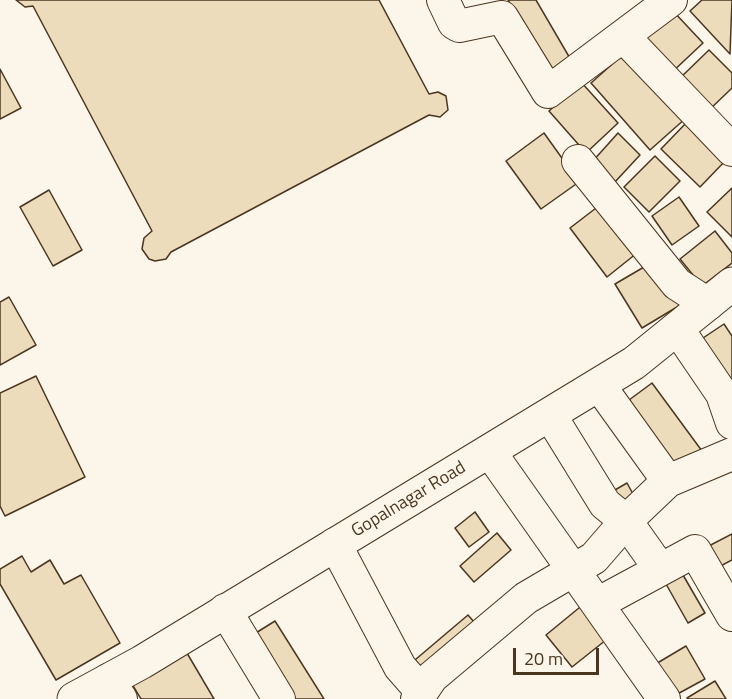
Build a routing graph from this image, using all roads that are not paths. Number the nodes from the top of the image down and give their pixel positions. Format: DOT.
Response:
graph roads {
  1 [pos="443,0"];
  2 [pos="671,0"];
  3 [pos="622,36"];
  4 [pos="732,150"];
  5 [pos="578,161"];
  6 [pos="720,294"];
  7 [pos="678,328"];
  8 [pos="599,385"];
  9 [pos="730,410"];
  10 [pos="550,415"];
  11 [pos="490,452"];
  12 [pos="732,454"];
  13 [pos="668,481"];
  14 [pos="626,521"];
  15 [pos="335,544"];
  16 [pos="573,569"];
  17 [pos="660,569"];
  18 [pos="597,604"];
  19 [pos="225,610"];
  20 [pos="732,615"];
  21 [pos="115,690"];
  22 [pos="419,695"];
  23 [pos="74,699"];
  24 [pos="279,699"];
  25 [pos="663,699"];
  1 -- 3 [label="street"];
  2 -- 3 [label="street"];
  3 -- 4 [label="street"];
  5 -- 6 [label="street"];
  6 -- 7 [label="main road, Gopalnagar Road"];
  7 -- 8 [label="main road, Gopalnagar Road"];
  7 -- 9 [label="street"];
  8 -- 10 [label="main road, Gopalnagar Road"];
  8 -- 13 [label="street"];
  10 -- 11 [label="main road, Gopalnagar Road"];
  10 -- 14 [label="street"];
  11 -- 15 [label="main road, Gopalnagar Road"];
  11 -- 16 [label="street"];
  12 -- 13 [label="street"];
  13 -- 14 [label="street"];
  14 -- 16 [label="street"];
  14 -- 17 [label="street"];
  15 -- 19 [label="main road, Gopalnagar Road"];
  15 -- 22 [label="street"];
  16 -- 18 [label="street"];
  16 -- 22 [label="street"];
  17 -- 18 [label="street"];
  17 -- 20 [label="street"];
  18 -- 25 [label="street"];
  19 -- 21 [label="main road, Gopalnagar Road"];
  19 -- 24 [label="street"];
  21 -- 23 [label="main road, Gopalnagar Road"];
}
